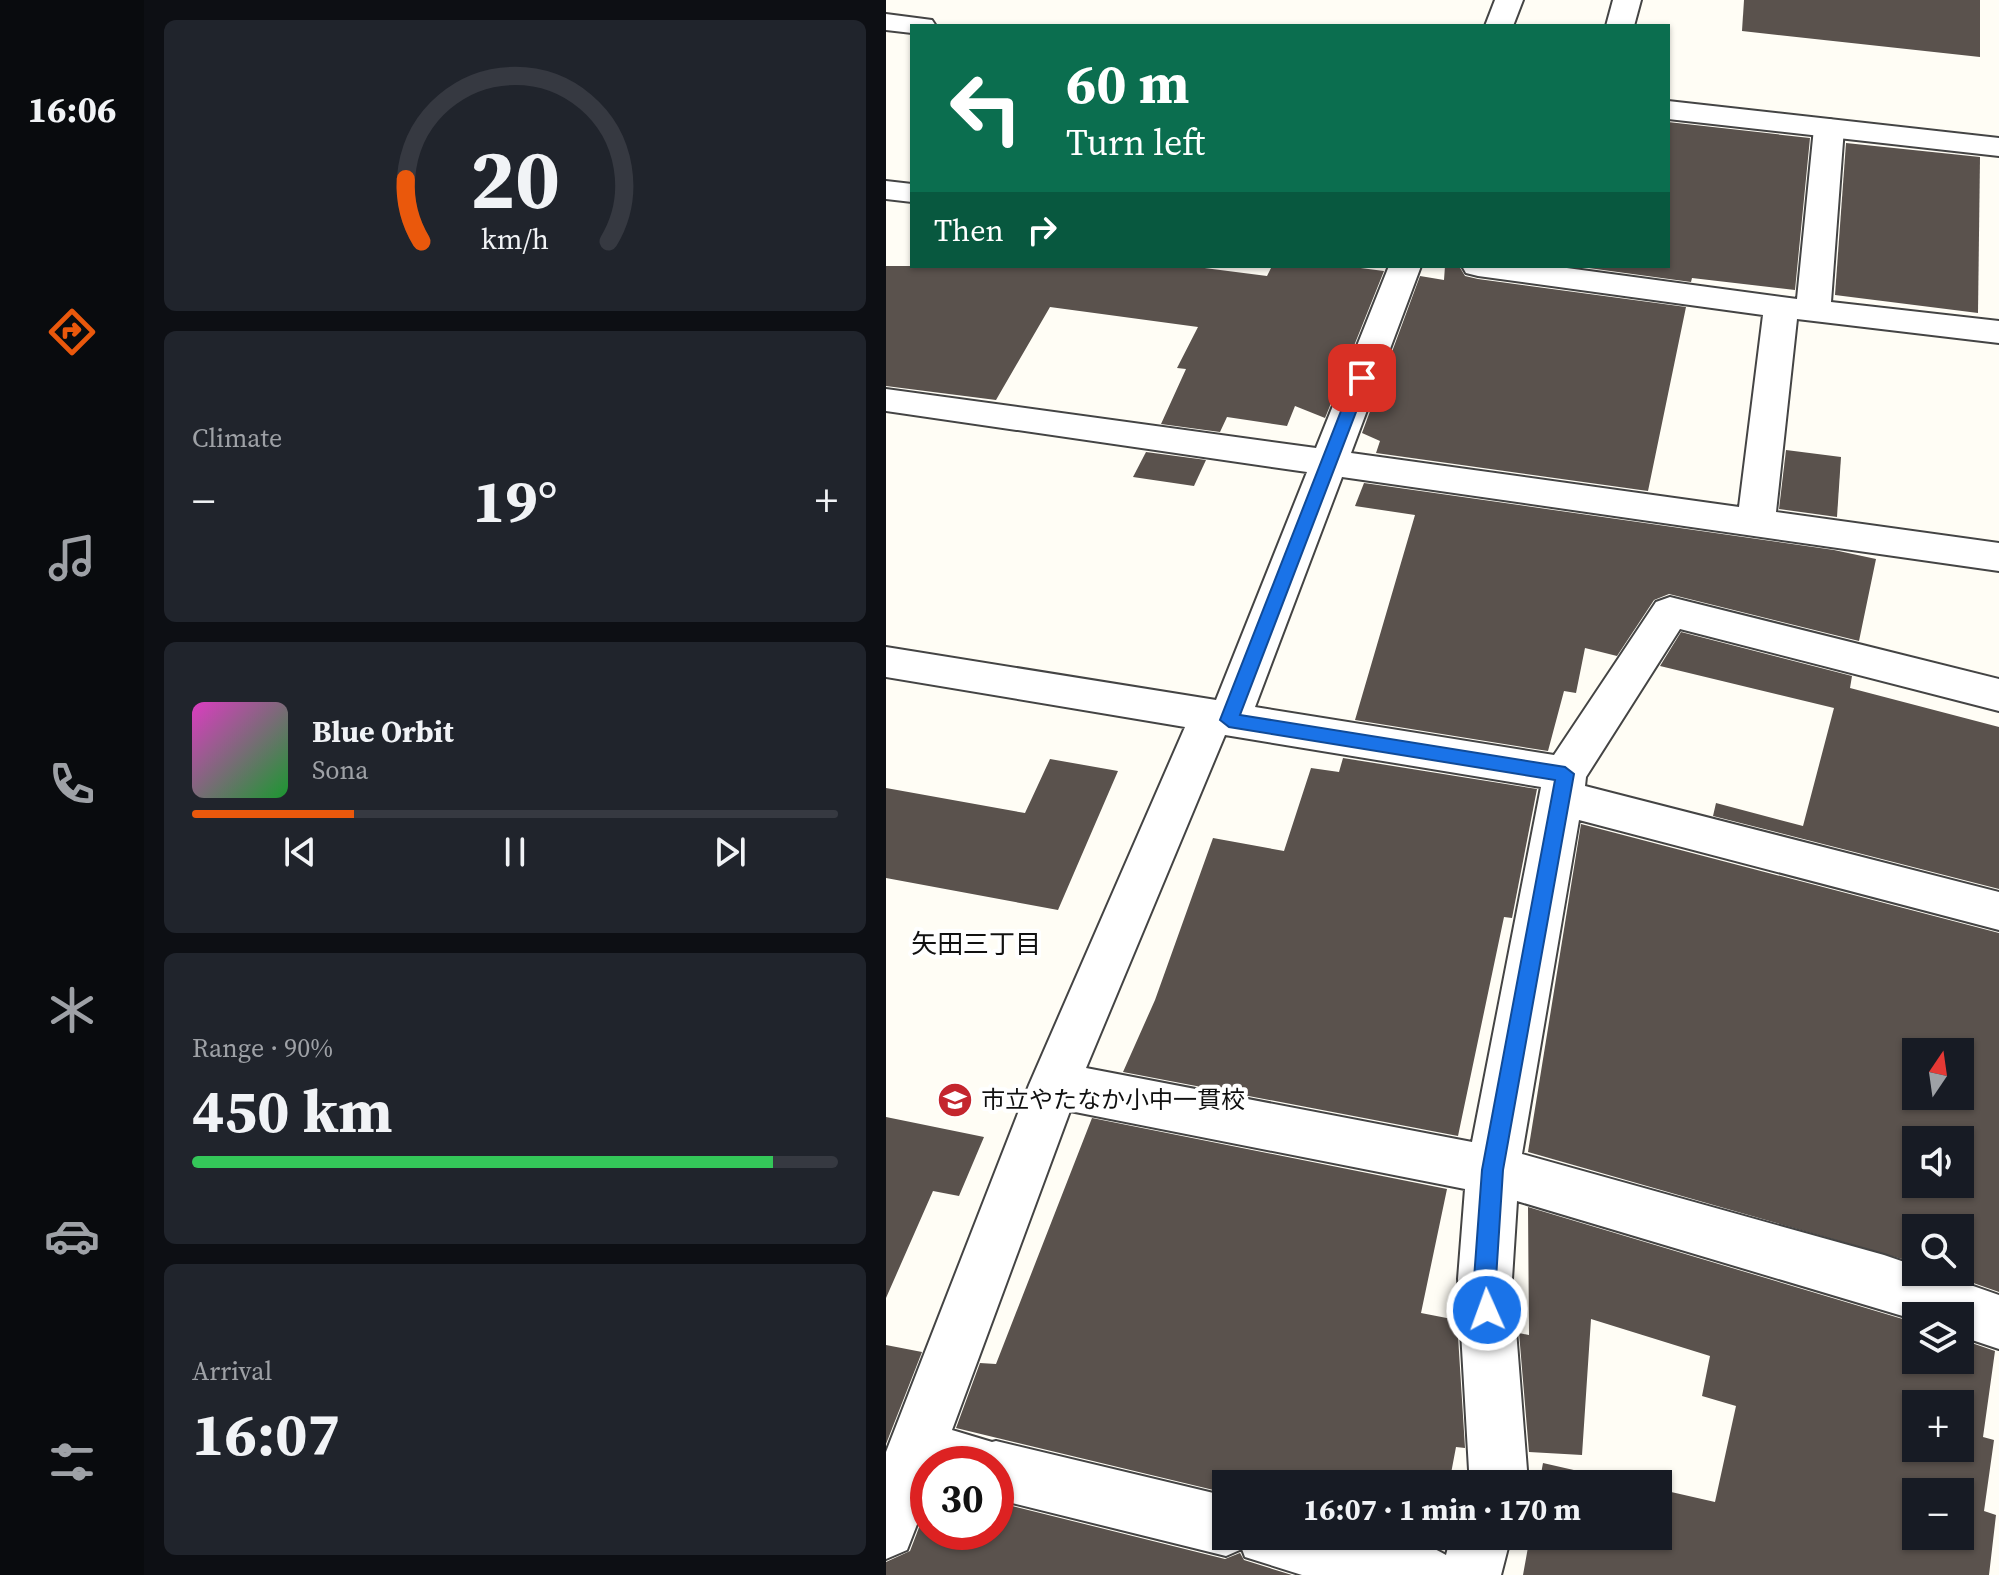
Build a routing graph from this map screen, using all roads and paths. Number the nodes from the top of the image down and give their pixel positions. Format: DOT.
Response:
graph roads {
  1 [pos="1509,0"];
  2 [pos="1627,0"];
  3 [pos="886,22"];
  4 [pos="1500,24"];
  5 [pos="1621,24"];
  6 [pos="910,25"];
  7 [pos="1670,110"];
  8 [pos="1829,128"];
  9 [pos="1999,147"];
  10 [pos="886,190"];
  11 [pos="910,193"];
  12 [pos="1404,268"];
  13 [pos="1504,268"];
  14 [pos="1544,271"];
  15 [pos="1797,309"];
  16 [pos="1999,332"];
  17 [pos="886,400"];
  18 [pos="1329,461"];
  19 [pos="1756,524"];
  20 [pos="1999,557"];
  21 [pos="886,662"];
  22 [pos="1999,695"];
  23 [pos="1221,718"];
  24 [pos="1564,786"];
  25 [pos="1999,911"];
  26 [pos="1054,1085"];
  27 [pos="1493,1170"];
  28 [pos="1999,1322"];
  29 [pos="918,1446"];
  30 [pos="910,1466"];
  31 [pos="1498,1470"];
  32 [pos="1014,1474"];
  33 [pos="1212,1523"];
  34 [pos="886,1529"];
  35 [pos="1323,1550"];
  36 [pos="1477,1550"];
  37 [pos="1424,1575"];
  38 [pos="1471,1575"];
  1 -- 4 [label="street"];
  2 -- 5 [label="street"];
  3 -- 6 [label="street"];
  7 -- 8 [label="street"];
  8 -- 9 [label="street"];
  8 -- 15 [label="street"];
  10 -- 11 [label="street"];
  12 -- 18 [label="street"];
  13 -- 14 [label="street"];
  14 -- 15 [label="street"];
  15 -- 16 [label="street"];
  15 -- 19 [label="street"];
  17 -- 18 [label="street"];
  18 -- 19 [label="street"];
  18 -- 23 [label="street"];
  19 -- 20 [label="street"];
  21 -- 23 [label="street"];
  22 -- 24 [label="street"];
  23 -- 24 [label="street"];
  23 -- 26 [label="street"];
  24 -- 25 [label="street"];
  24 -- 27 [label="street"];
  26 -- 27 [label="street"];
  26 -- 29 [label="street"];
  27 -- 28 [label="street"];
  27 -- 31 [label="street"];
  30 -- 34 [label="street"];
  32 -- 33 [label="street"];
  35 -- 37 [label="street"];
  36 -- 38 [label="street"];
}
